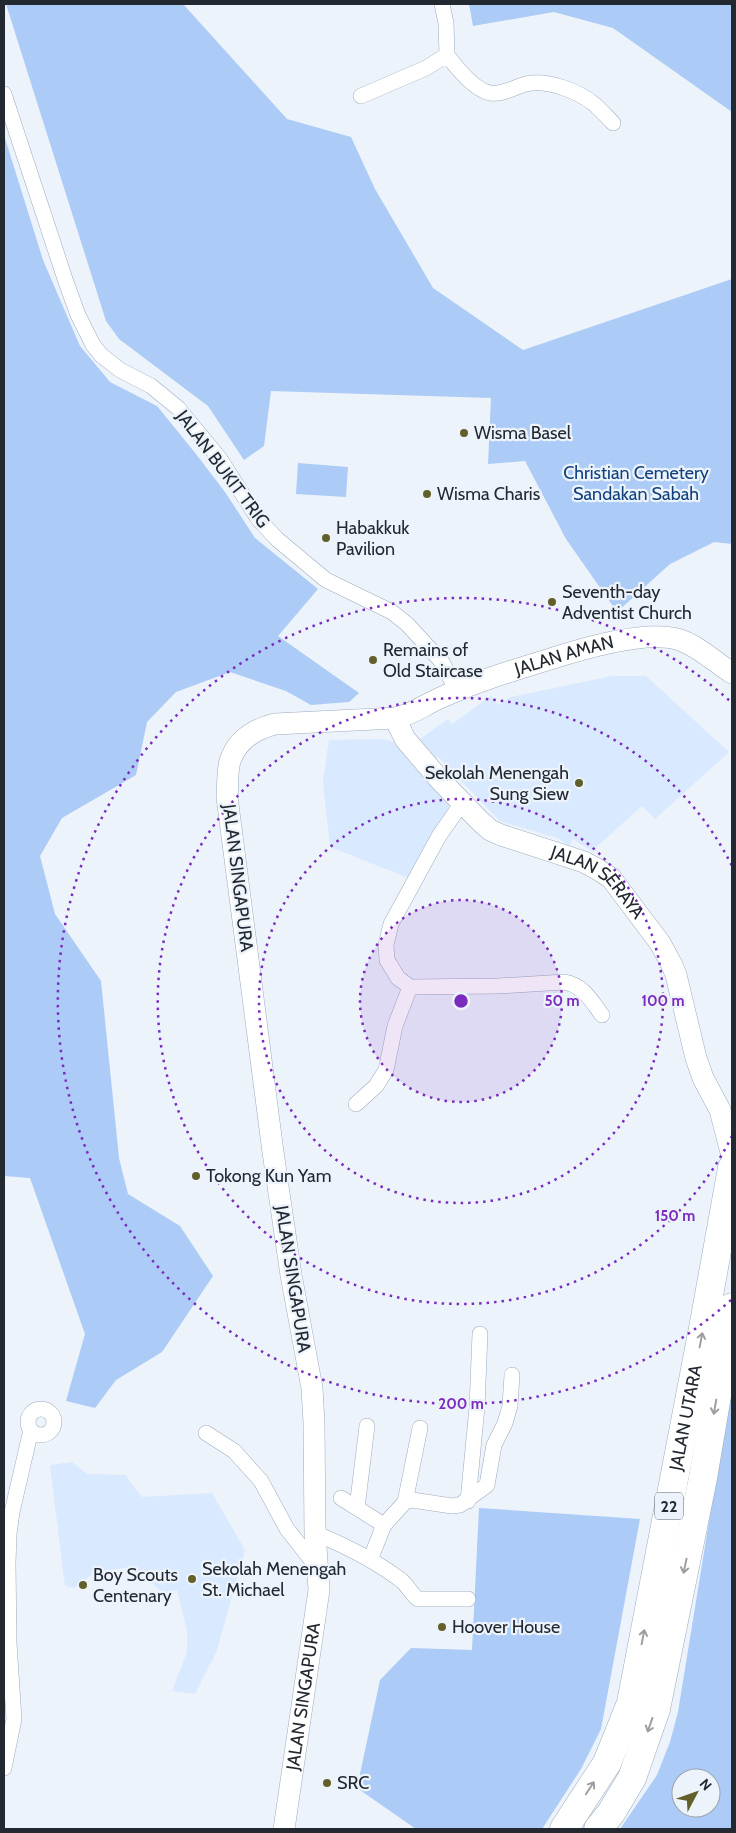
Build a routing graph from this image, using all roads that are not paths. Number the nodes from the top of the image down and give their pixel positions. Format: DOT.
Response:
graph roads {
  1 [pos="442,4"];
  2 [pos="447,55"];
  3 [pos="4,94"];
  4 [pos="361,96"];
  5 [pos="613,124"];
  6 [pos="732,673"];
  7 [pos="457,691"];
  8 [pos="395,718"];
  9 [pos="462,803"];
  10 [pos="410,987"];
  11 [pos="602,1015"];
  12 [pos="356,1104"];
  13 [pos="726,1115"];
  14 [pos="732,1156"];
  15 [pos="732,1168"];
  16 [pos="732,1307"];
  17 [pos="480,1334"];
  18 [pos="512,1375"];
  19 [pos="366,1426"];
  20 [pos="420,1428"];
  21 [pos="30,1430"];
  22 [pos="206,1434"];
  23 [pos="341,1498"];
  24 [pos="468,1501"];
  25 [pos="405,1502"];
  26 [pos="358,1508"];
  27 [pos="384,1525"];
  28 [pos="315,1533"];
  29 [pos="370,1560"];
  30 [pos="317,1567"];
  31 [pos="468,1599"];
  32 [pos="4,1768"];
  33 [pos="284,1829"];
  34 [pos="564,1829"];
  35 [pos="598,1829"];
  1 -- 2 [label="street"];
  2 -- 4 [label="street"];
  2 -- 5 [label="street"];
  3 -- 7 [label="street, JALAN BUKIT TRIG"];
  6 -- 7 [label="street, JALAN AMAN"];
  7 -- 8 [label="street, JALAN AMAN"];
  8 -- 9 [label="street, JALAN SERAYA"];
  8 -- 28 [label="street, JALAN SINGAPURA"];
  9 -- 10 [label="street"];
  9 -- 13 [label="street, JALAN SERAYA"];
  10 -- 11 [label="street"];
  10 -- 12 [label="street"];
  13 -- 14 [label="street, JALAN SERAYA"];
  34 -- 15 [label="highway, JALAN UTARA / 22, one-way"];
  16 -- 35 [label="highway, JALAN UTARA / 22, one-way"];
  17 -- 24 [label="street"];
  18 -- 24 [label="street"];
  19 -- 26 [label="street"];
  20 -- 25 [label="street"];
  21 -- 32 [label="street"];
  22 -- 30 [label="street"];
  23 -- 26 [label="street"];
  24 -- 25 [label="street"];
  25 -- 27 [label="street"];
  26 -- 27 [label="street"];
  27 -- 29 [label="street"];
  28 -- 29 [label="street"];
  28 -- 30 [label="street, JALAN SINGAPURA"];
  29 -- 31 [label="street"];
  30 -- 33 [label="street, JALAN SINGAPURA"];
}
